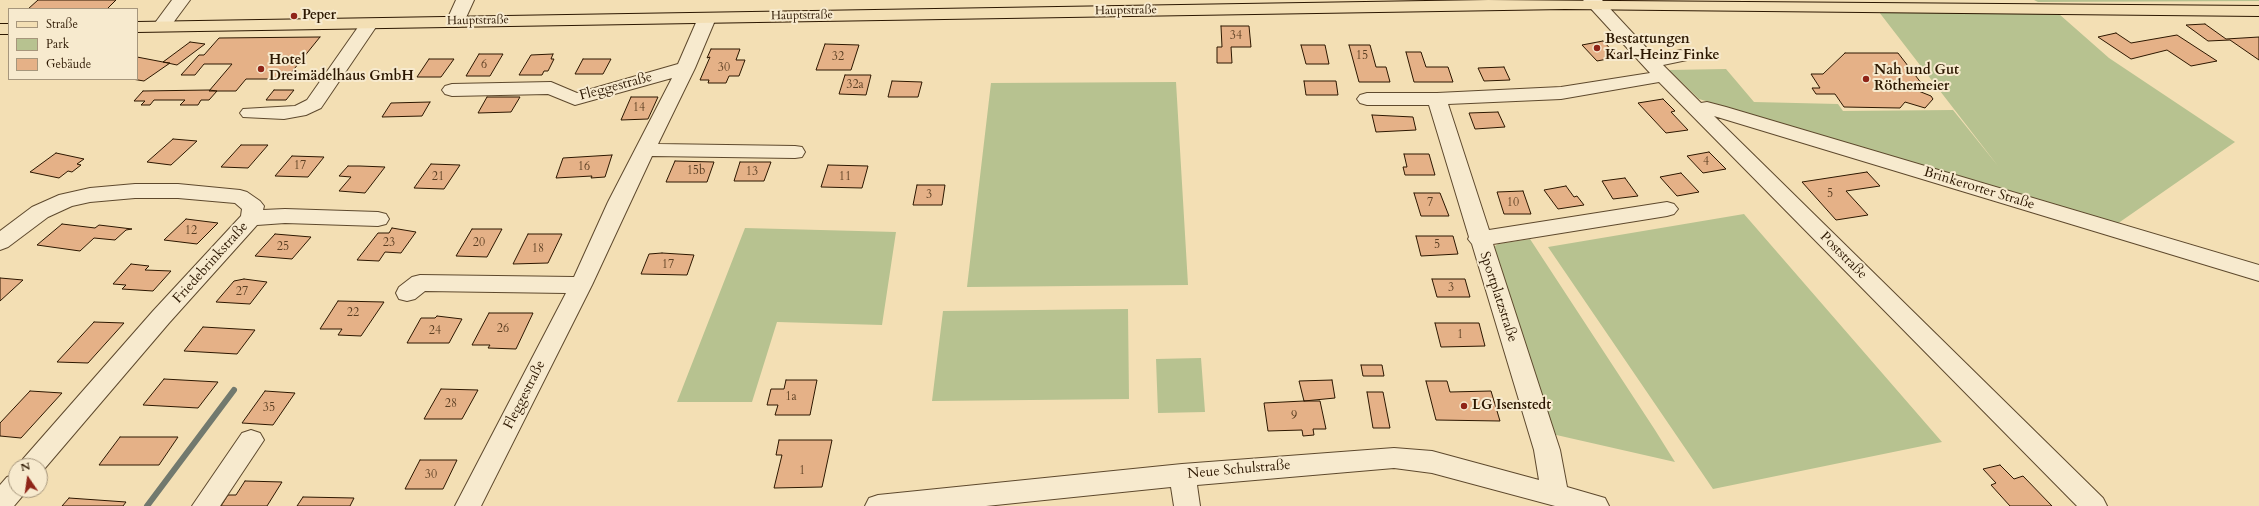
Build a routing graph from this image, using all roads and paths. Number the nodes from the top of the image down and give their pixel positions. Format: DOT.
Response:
graph roads {
  1 [pos="181,0"];
  2 [pos="465,0"];
  3 [pos="1593,2"];
  4 [pos="2259,11"];
  5 [pos="707,18"];
  6 [pos="455,22"];
  7 [pos="369,24"];
  8 [pos="138,27"];
  9 [pos="161,27"];
  10 [pos="1682,56"];
  11 [pos="686,68"];
  12 [pos="1657,69"];
  13 [pos="452,90"];
  14 [pos="1367,99"];
  15 [pos="1437,99"];
  16 [pos="1698,110"];
  17 [pos="250,113"];
  18 [pos="646,150"];
  19 [pos="795,152"];
  20 [pos="1667,209"];
  21 [pos="251,218"];
  22 [pos="378,219"];
  23 [pos="1479,239"];
  24 [pos="0,242"];
  25 [pos="2259,273"];
  26 [pos="581,285"];
  27 [pos="407,293"];
  28 [pos="251,440"];
  29 [pos="39,458"];
  30 [pos="1182,475"];
  31 [pos="8,494"];
  32 [pos="1555,495"];
  33 [pos="0,503"];
  34 [pos="205,506"];
  35 [pos="468,506"];
  36 [pos="878,506"];
  37 [pos="1187,506"];
  38 [pos="1596,506"];
  39 [pos="2094,506"];
  1 -- 9 [label="street"];
  2 -- 6 [label="street"];
  3 -- 4 [label="main road, Hauptstraße"];
  3 -- 5 [label="main road, Hauptstraße"];
  3 -- 12 [label="street, Poststraße"];
  5 -- 6 [label="main road, Hauptstraße"];
  5 -- 11 [label="street, Fleggestraße"];
  6 -- 7 [label="main road, Hauptstraße"];
  7 -- 9 [label="main road, Hauptstraße"];
  7 -- 17 [label="street"];
  8 -- 9 [label="main road, Hauptstraße"];
  10 -- 12 [label="street"];
  11 -- 13 [label="street, Fleggestraße"];
  11 -- 18 [label="street, Fleggestraße"];
  12 -- 15 [label="street"];
  12 -- 16 [label="street, Poststraße"];
  14 -- 15 [label="street"];
  15 -- 23 [label="street, Sportplatzstraße"];
  16 -- 25 [label="street, Brinkerorter Straße"];
  16 -- 39 [label="street, Poststraße"];
  18 -- 19 [label="street"];
  18 -- 26 [label="street, Fleggestraße"];
  20 -- 23 [label="street"];
  21 -- 22 [label="street"];
  21 -- 24 [label="street, Friedebrinkstraße"];
  21 -- 29 [label="street, Friedebrinkstraße"];
  23 -- 32 [label="street, Sportplatzstraße"];
  26 -- 27 [label="street"];
  26 -- 35 [label="street, Fleggestraße"];
  28 -- 34 [label="street"];
  30 -- 32 [label="street, Neue Schulstraße"];
  30 -- 36 [label="street, Neue Schulstraße"];
  30 -- 37 [label="street"];
  31 -- 33 [label="street"];
  32 -- 38 [label="street, Neue Schulstraße"];
}
